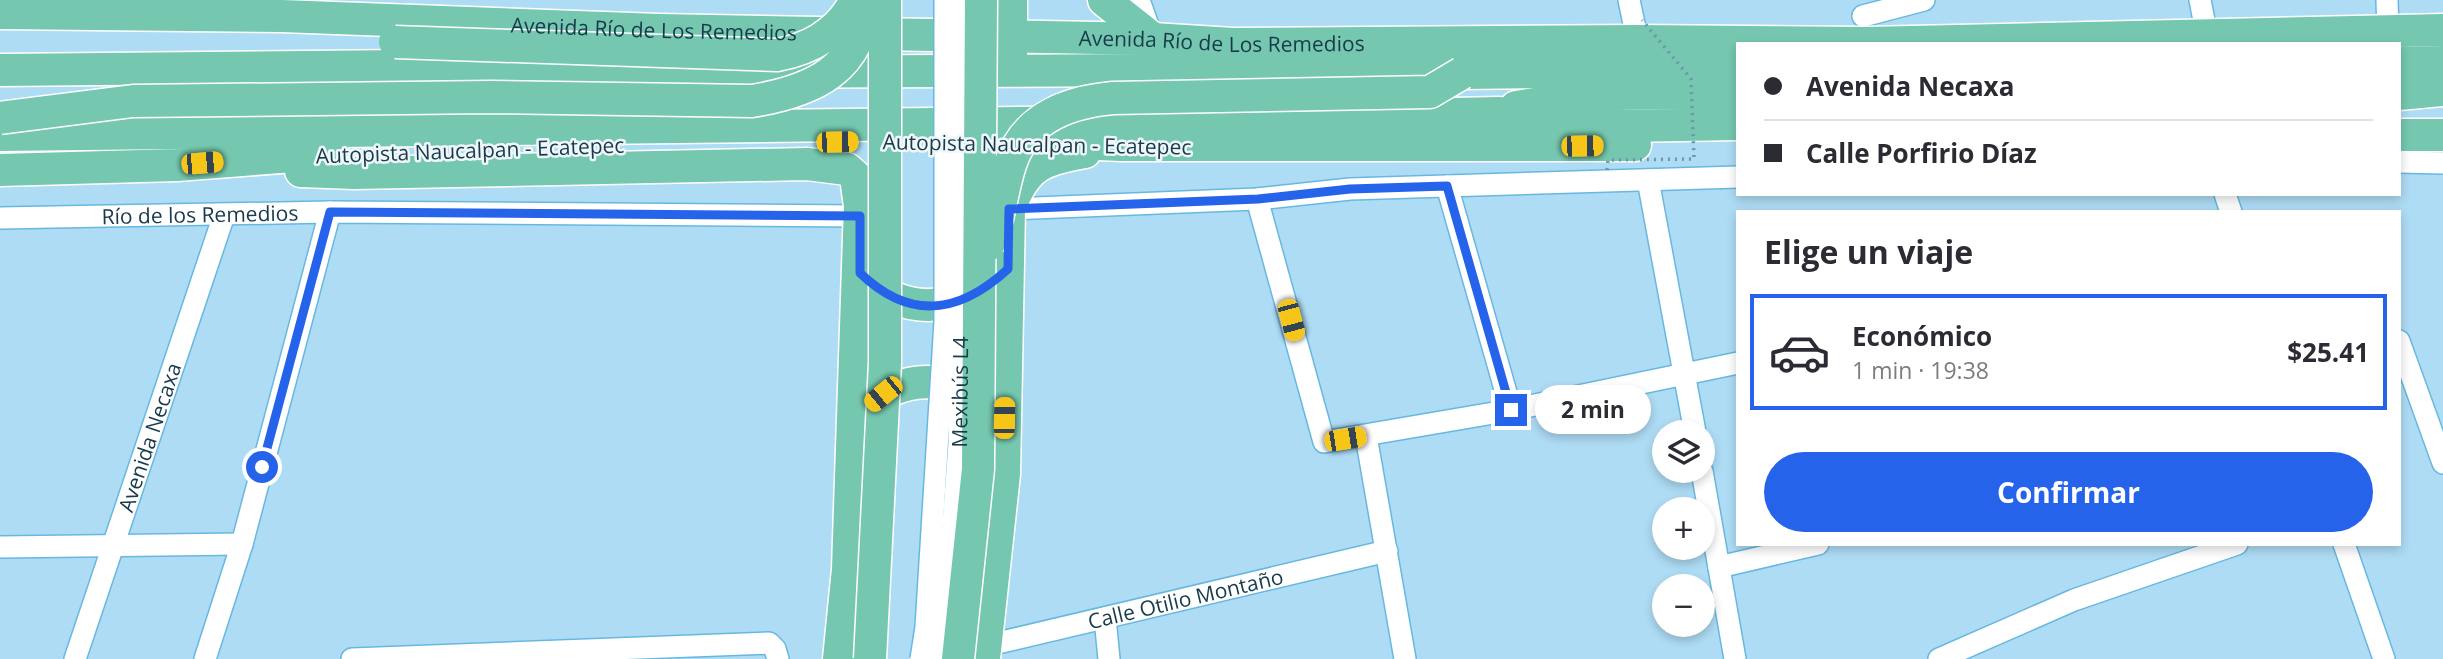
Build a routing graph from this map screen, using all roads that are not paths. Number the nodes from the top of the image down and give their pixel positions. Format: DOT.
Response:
graph roads {
  1 [pos="855,0"];
  2 [pos="866,0"];
  3 [pos="885,0"];
  4 [pos="944,0"];
  5 [pos="964,0"];
  6 [pos="981,0"];
  7 [pos="1011,0"];
  8 [pos="1104,0"];
  9 [pos="1139,0"];
  10 [pos="1629,0"];
  11 [pos="1924,0"];
  12 [pos="2200,0"];
  13 [pos="2387,0"];
  14 [pos="0,13"];
  15 [pos="398,20"];
  16 [pos="1864,20"];
  17 [pos="1640,30"];
  18 [pos="2443,30"];
  19 [pos="2388,32"];
  20 [pos="852,33"];
  21 [pos="1011,36"];
  22 [pos="2207,36"];
  23 [pos="1153,39"];
  24 [pos="2443,62"];
  25 [pos="2401,63"];
  26 [pos="0,70"];
  27 [pos="1736,70"];
  28 [pos="851,71"];
  29 [pos="1643,71"];
  30 [pos="1011,72"];
  31 [pos="1462,73"];
  32 [pos="2443,90"];
  33 [pos="1736,93"];
  34 [pos="2401,94"];
  35 [pos="1498,113"];
  36 [pos="0,118"];
  37 [pos="1736,124"];
  38 [pos="0,135"];
  39 [pos="2401,135"];
  40 [pos="2443,135"];
  41 [pos="1736,143"];
  42 [pos="1121,145"];
  43 [pos="2401,162"];
  44 [pos="2443,163"];
  45 [pos="177,165"];
  46 [pos="0,170"];
  47 [pos="1736,177"];
  48 [pos="1648,180"];
  49 [pos="1447,186"];
  50 [pos="1258,199"];
  51 [pos="1009,209"];
  52 [pos="330,212"];
  53 [pos="224,215"];
  54 [pos="860,216"];
  55 [pos="0,218"];
  56 [pos="993,267"];
  57 [pos="860,273"];
  58 [pos="2401,347"];
  59 [pos="1736,363"];
  60 [pos="1685,375"];
  61 [pos="1511,410"];
  62 [pos="1693,420"];
  63 [pos="1366,436"];
  64 [pos="850,442"];
  65 [pos="1003,443"];
  66 [pos="2443,463"];
  67 [pos="1704,483"];
  68 [pos="242,544"];
  69 [pos="1809,546"];
  70 [pos="2231,546"];
  71 [pos="2345,546"];
  72 [pos="0,547"];
  73 [pos="112,547"];
  74 [pos="1387,551"];
  75 [pos="1719,567"];
  76 [pos="1105,618"];
  77 [pos="976,655"];
  78 [pos="75,659"];
  79 [pos="205,659"];
  80 [pos="352,659"];
  81 [pos="778,659"];
  82 [pos="839,659"];
  83 [pos="870,659"];
  84 [pos="921,659"];
  85 [pos="940,659"];
  86 [pos="1109,659"];
  87 [pos="1405,659"];
  88 [pos="1735,659"];
  89 [pos="1939,659"];
  90 [pos="2384,659"];
  1 -- 15 [label="highway, bridge"];
  1 -- 20 [label="highway"];
  2 -- 36 [label="highway, bridge"];
  3 -- 83 [label="highway, bridge"];
  4 -- 84 [label="street, Mexibús L4, bridge"];
  5 -- 85 [label="street, Mexibús L4, bridge"];
  6 -- 56 [label="highway, bridge"];
  7 -- 21 [label="highway"];
  8 -- 23 [label="highway"];
  9 -- 23 [label="street"];
  10 -- 17 [label="street"];
  11 -- 16 [label="street"];
  12 -- 22 [label="street"];
  13 -- 19 [label="street"];
  14 -- 15 [label="highway"];
  15 -- 20 [label="highway, Avenida Río de Los Remedios"];
  16 -- 17 [label="highway, Avenida Río de Los Remedios"];
  16 -- 22 [label="highway, Avenida Río de Los Remedios"];
  17 -- 23 [label="highway, Avenida Río de Los Remedios"];
  17 -- 29 [label="street"];
  18 -- 19 [label="highway, Avenida Río de Los Remedios"];
  19 -- 22 [label="highway, Avenida Río de Los Remedios"];
  20 -- 21 [label="highway, Avenida Río de Los Remedios"];
  20 -- 28 [label="highway"];
  21 -- 23 [label="highway, Avenida Río de Los Remedios"];
  21 -- 30 [label="highway"];
  24 -- 25 [label="highway"];
  26 -- 28 [label="highway, Avenida Río de Los Remedios"];
  27 -- 29 [label="highway, Avenida Río de Los Remedios"];
  28 -- 30 [label="highway, Avenida Río de Los Remedios"];
  29 -- 31 [label="highway, Avenida Río de Los Remedios"];
  30 -- 31 [label="highway, Avenida Río de Los Remedios"];
  31 -- 56 [label="highway, bridge"];
  32 -- 34 [label="highway"];
  33 -- 35 [label="highway, Autopista Naucalpan - Ecatepec"];
  35 -- 37 [label="highway, Autopista Naucalpan - Ecatepec"];
  35 -- 38 [label="highway, Autopista Naucalpan - Ecatepec"];
  39 -- 40 [label="highway"];
  41 -- 42 [label="highway, Autopista Naucalpan - Ecatepec"];
  42 -- 45 [label="highway, Autopista Naucalpan - Ecatepec"];
  42 -- 51 [label="highway"];
  43 -- 44 [label="street"];
  45 -- 46 [label="highway, Autopista Naucalpan - Ecatepec"];
  45 -- 54 [label="highway"];
  47 -- 48 [label="street"];
  48 -- 49 [label="street"];
  48 -- 60 [label="street"];
  49 -- 50 [label="street"];
  49 -- 61 [label="street"];
  50 -- 51 [label="street"];
  50 -- 63 [label="street"];
  51 -- 56 [label="highway"];
  52 -- 53 [label="street, Río de los Remedios"];
  52 -- 54 [label="street, Río de los Remedios"];
  52 -- 68 [label="street"];
  53 -- 55 [label="street, Río de los Remedios"];
  53 -- 73 [label="street, Avenida Necaxa"];
  54 -- 57 [label="highway"];
  56 -- 57 [label="highway"];
  56 -- 65 [label="highway"];
  56 -- 77 [label="highway, bridge"];
  57 -- 64 [label="highway"];
  58 -- 66 [label="street"];
  59 -- 60 [label="street"];
  60 -- 61 [label="street"];
  60 -- 62 [label="street"];
  61 -- 63 [label="street"];
  63 -- 74 [label="street"];
  64 -- 65 [label="highway"];
  64 -- 82 [label="highway"];
  65 -- 77 [label="highway"];
  67 -- 75 [label="street"];
  68 -- 73 [label="street"];
  68 -- 79 [label="street"];
  69 -- 75 [label="street"];
  70 -- 89 [label="street"];
  71 -- 90 [label="street"];
  72 -- 73 [label="street"];
  73 -- 78 [label="street, Avenida Necaxa"];
  74 -- 76 [label="street, Calle Otilio Montaño"];
  74 -- 87 [label="street"];
  75 -- 88 [label="street"];
  76 -- 77 [label="street, Calle Otilio Montaño"];
  76 -- 86 [label="street"];
  80 -- 81 [label="street"];
}
